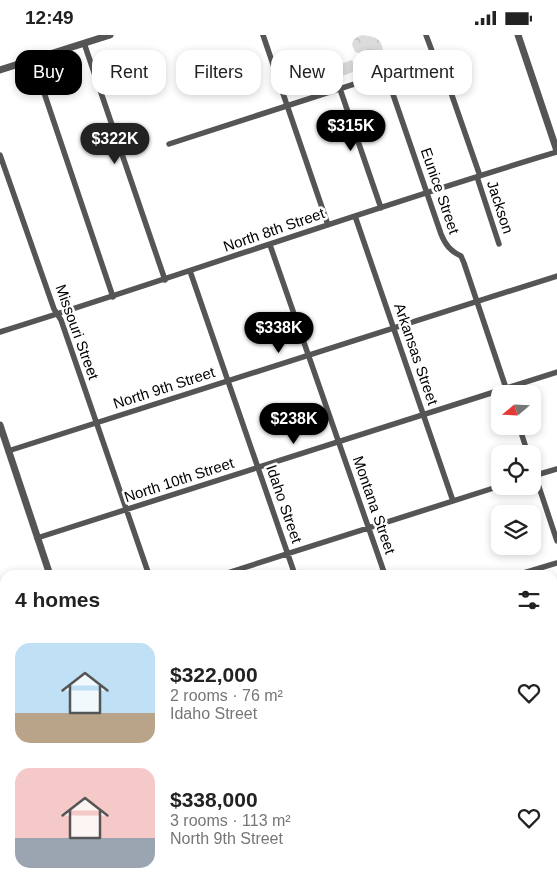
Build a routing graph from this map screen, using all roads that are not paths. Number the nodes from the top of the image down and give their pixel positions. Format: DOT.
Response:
graph roads {
  1 [pos="110,35"];
  2 [pos="263,35"];
  3 [pos="426,35"];
  4 [pos="518,35"];
  5 [pos="84,43"];
  6 [pos="63,50"];
  7 [pos="432,50"];
  8 [pos="15,65"];
  9 [pos="0,70"];
  10 [pos="45,95"];
  11 [pos="321,95"];
  12 [pos="342,95"];
  13 [pos="393,95"];
  14 [pos="451,95"];
  15 [pos="287,106"];
  16 [pos="169,144"];
  17 [pos="557,151"];
  18 [pos="0,155"];
  19 [pos="478,176"];
  20 [pos="427,193"];
  21 [pos="381,208"];
  22 [pos="355,216"];
  23 [pos="328,225"];
  24 [pos="499,244"];
  25 [pos="270,245"];
  26 [pos="190,271"];
  27 [pos="557,276"];
  28 [pos="165,280"];
  29 [pos="113,297"];
  30 [pos="477,301"];
  31 [pos="58,314"];
  32 [pos="394,328"];
  33 [pos="0,332"];
  34 [pos="308,355"];
  35 [pos="557,373"];
  36 [pos="228,381"];
  37 [pos="505,385"];
  38 [pos="524,385"];
  39 [pos="491,396"];
  40 [pos="424,415"];
  41 [pos="97,422"];
  42 [pos="0,425"];
  43 [pos="0,439"];
  44 [pos="339,442"];
  45 [pos="8,451"];
  46 [pos="258,468"];
  47 [pos="557,469"];
  48 [pos="541,474"];
  49 [pos="491,489"];
  50 [pos="541,495"];
  51 [pos="453,501"];
  52 [pos="126,510"];
  53 [pos="369,529"];
  54 [pos="38,537"];
  55 [pos="557,541"];
  56 [pos="288,554"];
  57 [pos="557,563"];
  58 [pos="48,570"];
  59 [pos="148,570"];
  60 [pos="237,570"];
  61 [pos="293,570"];
  62 [pos="383,570"];
  63 [pos="534,570"];
  1 -- 5 [label="street"];
  2 -- 15 [label="street"];
  3 -- 7 [label="street, Jackson"];
  4 -- 17 [label="street"];
  5 -- 6 [label="street"];
  5 -- 28 [label="street"];
  8 -- 9 [label="street"];
  10 -- 29 [label="street"];
  11 -- 15 [label="street"];
  12 -- 21 [label="street"];
  13 -- 20 [label="street, Eunice Street"];
  14 -- 19 [label="street, Jackson"];
  15 -- 16 [label="street"];
  15 -- 23 [label="street"];
  17 -- 19 [label="street, North 8th Street"];
  18 -- 31 [label="street, Missouri Street"];
  19 -- 20 [label="street, North 8th Street"];
  19 -- 24 [label="street, Jackson"];
  20 -- 21 [label="street, North 8th Street"];
  20 -- 30 [label="street, Eunice Street"];
  21 -- 22 [label="street, North 8th Street"];
  22 -- 23 [label="street, North 8th Street"];
  22 -- 32 [label="street, Arkansas Street"];
  23 -- 25 [label="street, North 8th Street"];
  25 -- 26 [label="street, North 8th Street"];
  25 -- 34 [label="street, Montana Street"];
  26 -- 28 [label="street, North 8th Street"];
  26 -- 36 [label="street, Idaho Street"];
  27 -- 30 [label="street, North 9th Street"];
  28 -- 29 [label="street, North 8th Street"];
  29 -- 31 [label="street, North 8th Street"];
  30 -- 32 [label="street, North 9th Street"];
  30 -- 37 [label="street, Eunice Street"];
  31 -- 33 [label="street, North 8th Street"];
  31 -- 41 [label="street, Missouri Street"];
  32 -- 34 [label="street, North 9th Street"];
  32 -- 40 [label="street, Arkansas Street"];
  34 -- 36 [label="street, North 9th Street"];
  34 -- 44 [label="street, Montana Street"];
  35 -- 38 [label="street, North 10th Street"];
  36 -- 41 [label="street, North 9th Street"];
  36 -- 46 [label="street, Idaho Street"];
  39 -- 40 [label="street, North 10th Street"];
  40 -- 44 [label="street, North 10th Street"];
  40 -- 51 [label="street, Arkansas Street"];
  41 -- 45 [label="street, North 9th Street"];
  41 -- 52 [label="street, Missouri Street"];
  42 -- 45 [label="street"];
  43 -- 45 [label="street"];
  44 -- 46 [label="street, North 10th Street"];
  44 -- 53 [label="street, Montana Street"];
  45 -- 54 [label="street"];
  46 -- 52 [label="street, North 10th Street"];
  46 -- 56 [label="street, Idaho Street"];
  47 -- 48 [label="street"];
  49 -- 51 [label="street"];
  50 -- 55 [label="street"];
  51 -- 53 [label="street"];
  52 -- 54 [label="street, North 10th Street"];
  52 -- 59 [label="street, Missouri Street"];
  53 -- 56 [label="street"];
  53 -- 62 [label="street, Montana Street"];
  54 -- 58 [label="street"];
  56 -- 60 [label="street"];
  56 -- 61 [label="street, Idaho Street"];
  57 -- 63 [label="street"];
}
